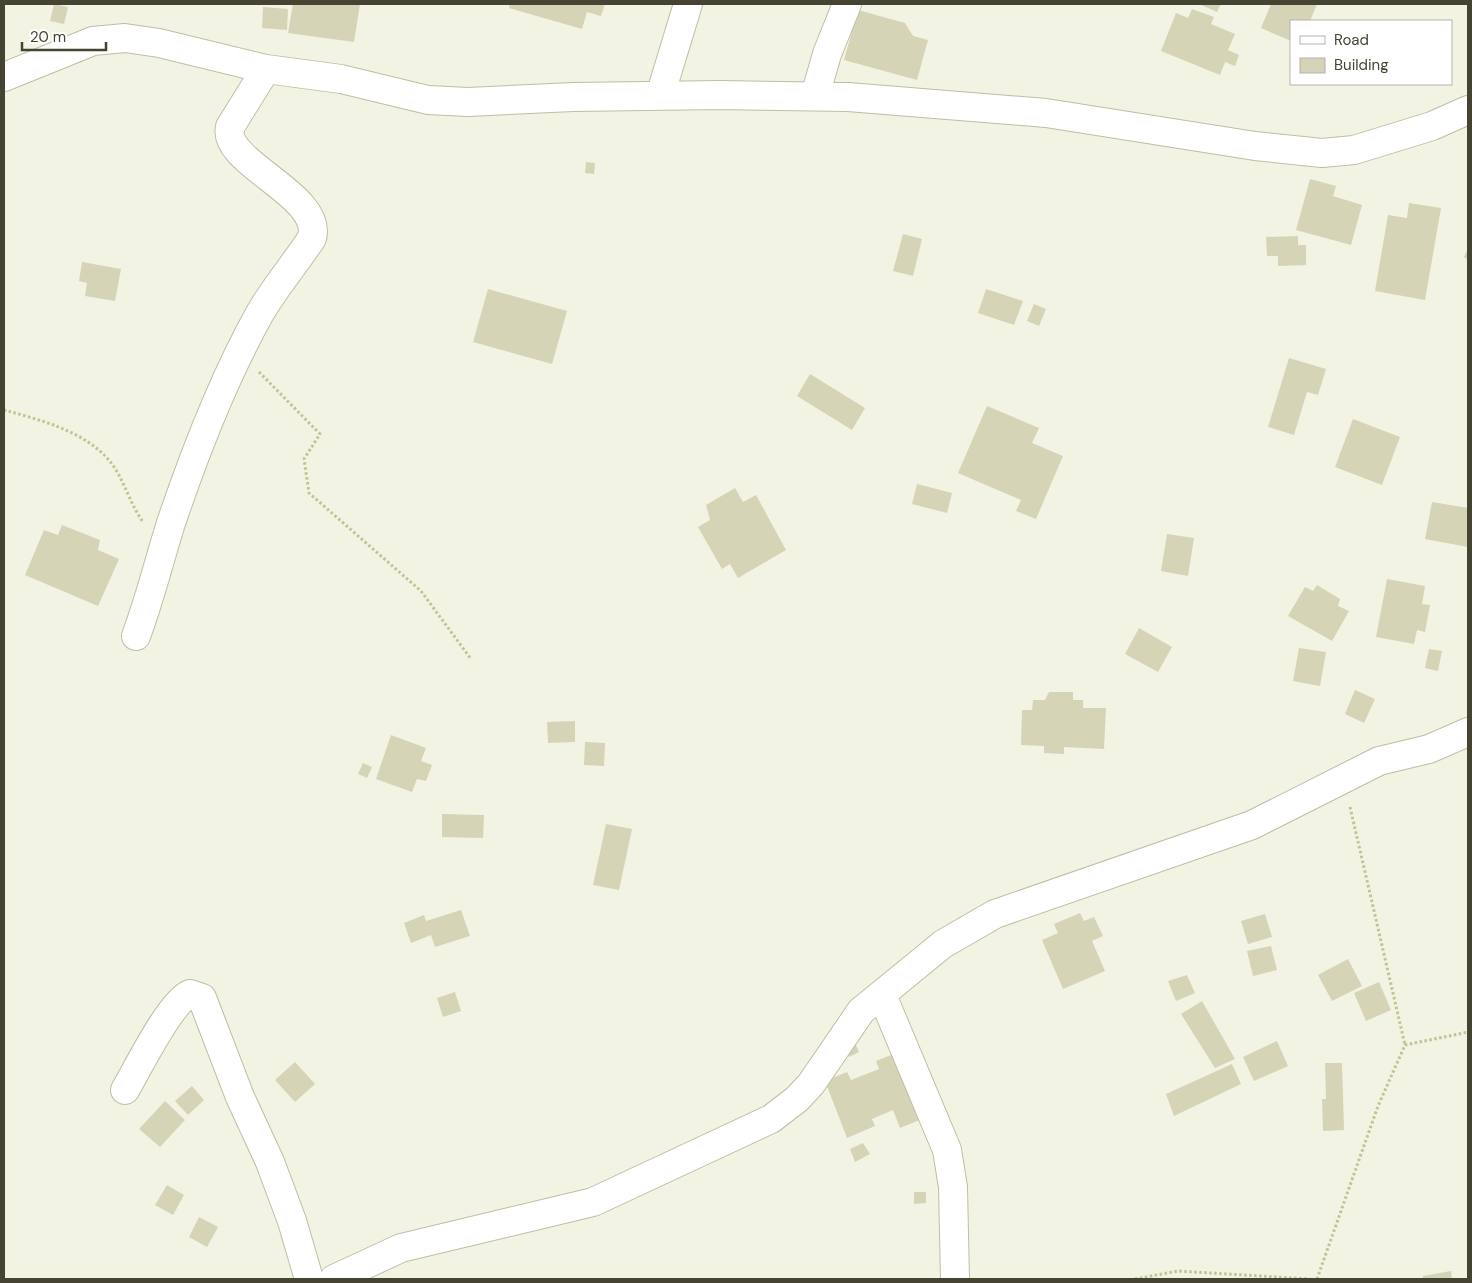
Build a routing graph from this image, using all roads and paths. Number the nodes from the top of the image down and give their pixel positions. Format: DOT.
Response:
graph roads {
  1 [pos="688,4"];
  2 [pos="847,4"];
  3 [pos="266,69"];
  4 [pos="4,77"];
  5 [pos="660,96"];
  6 [pos="816,96"];
  7 [pos="1468,110"];
  8 [pos="240,352"];
  9 [pos="4,410"];
  10 [pos="163,548"];
  11 [pos="136,636"];
  12 [pos="471,660"];
  13 [pos="1468,732"];
  14 [pos="1343,778"];
  15 [pos="882,995"];
  16 [pos="1468,1032"];
  17 [pos="1405,1045"];
  18 [pos="125,1090"];
  19 [pos="309,1279"];
  20 [pos="334,1279"];
  21 [pos="955,1279"];
  22 [pos="1135,1279"];
  23 [pos="1310,1279"];
  24 [pos="1316,1279"];
  1 -- 5 [label="street"];
  2 -- 6 [label="street"];
  3 -- 4 [label="street"];
  3 -- 5 [label="street"];
  3 -- 8 [label="street"];
  5 -- 6 [label="street"];
  6 -- 7 [label="street"];
  8 -- 10 [label="street"];
  8 -- 12 [label="path"];
  9 -- 10 [label="path"];
  10 -- 11 [label="street"];
  13 -- 14 [label="street"];
  14 -- 15 [label="street"];
  14 -- 17 [label="path"];
  15 -- 20 [label="street"];
  15 -- 21 [label="street"];
  16 -- 17 [label="path"];
  17 -- 24 [label="path"];
  18 -- 19 [label="street"];
  22 -- 23 [label="path"];
}
